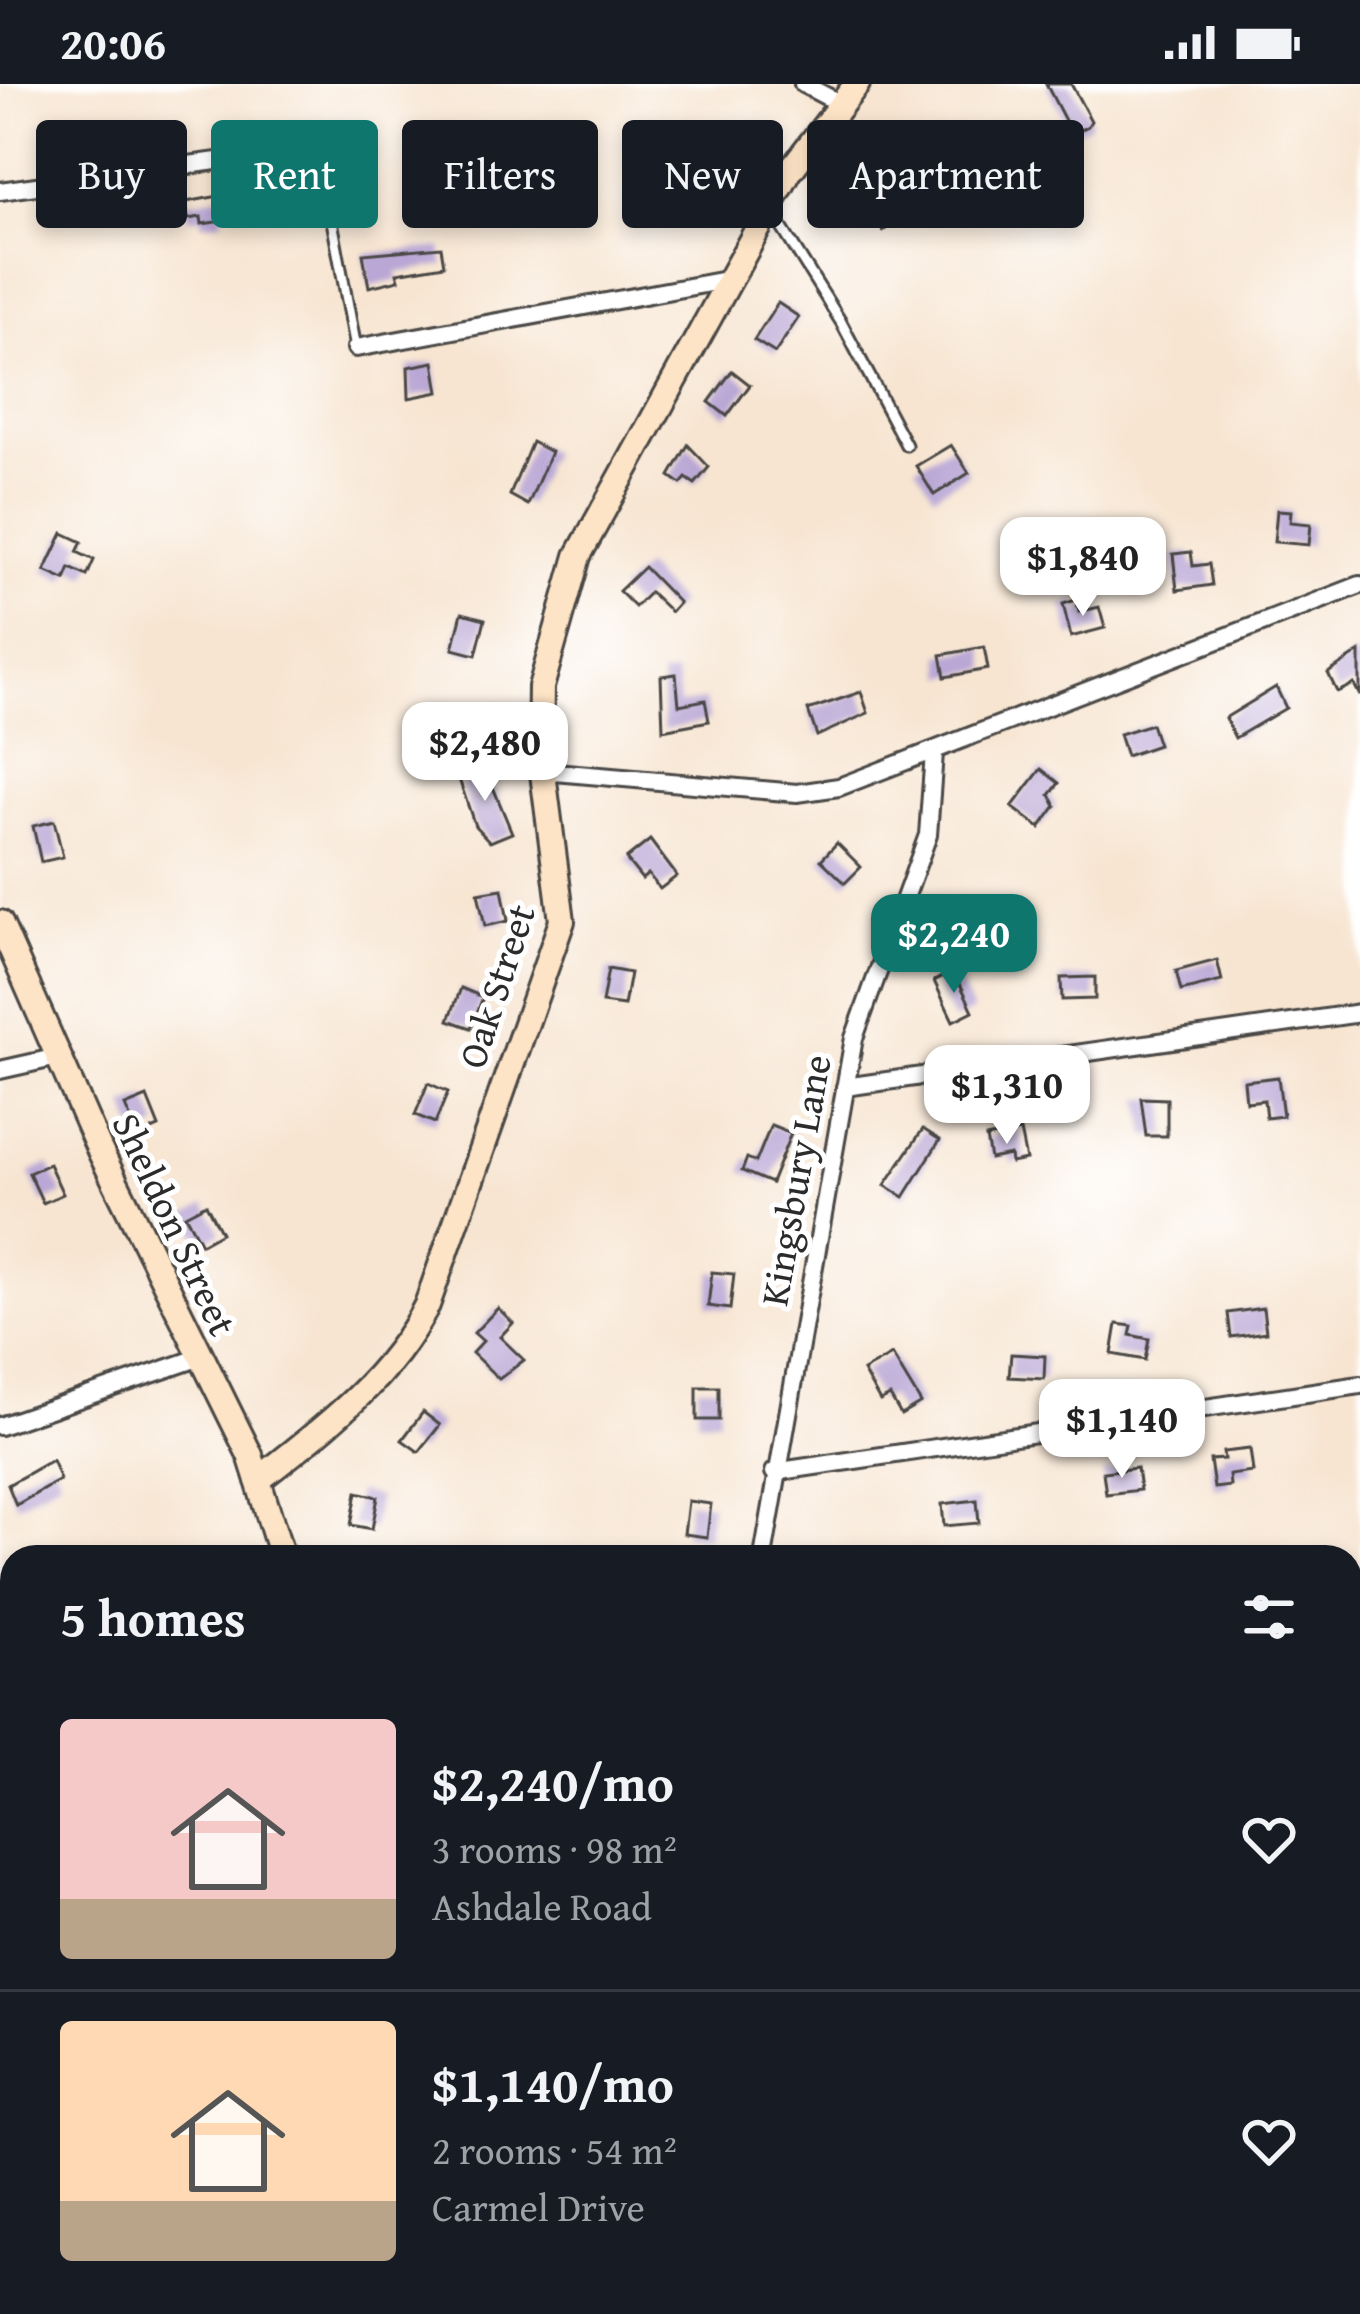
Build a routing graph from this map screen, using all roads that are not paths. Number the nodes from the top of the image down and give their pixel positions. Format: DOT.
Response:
graph roads {
  1 [pos="803,84"];
  2 [pos="857,84"];
  3 [pos="839,103"];
  4 [pos="211,161"];
  5 [pos="783,186"];
  6 [pos="0,191"];
  7 [pos="333,228"];
  8 [pos="757,228"];
  9 [pos="782,228"];
  10 [pos="727,280"];
  11 [pos="356,348"];
  12 [pos="906,445"];
  13 [pos="1360,585"];
  14 [pos="934,753"];
  15 [pos="543,772"];
  16 [pos="0,923"];
  17 [pos="1360,1013"];
  18 [pos="58,1057"];
  19 [pos="0,1070"];
  20 [pos="845,1087"];
  21 [pos="198,1358"];
  22 [pos="1360,1385"];
  23 [pos="0,1426"];
  24 [pos="774,1472"];
  25 [pos="258,1480"];
  26 [pos="278,1545"];
  27 [pos="765,1545"];
  1 -- 3 [label="street"];
  2 -- 3 [label="street, Oak Street"];
  3 -- 5 [label="street, Oak Street"];
  4 -- 6 [label="street"];
  7 -- 11 [label="lane"];
  8 -- 10 [label="street, Oak Street"];
  9 -- 12 [label="lane"];
  10 -- 11 [label="street"];
  10 -- 15 [label="street, Oak Street"];
  13 -- 14 [label="street"];
  14 -- 15 [label="street"];
  14 -- 20 [label="street, Kingsbury Lane"];
  15 -- 25 [label="street, Oak Street"];
  16 -- 18 [label="street, Sheldon Street"];
  17 -- 20 [label="street"];
  18 -- 19 [label="street"];
  18 -- 21 [label="street, Sheldon Street"];
  20 -- 24 [label="street, Kingsbury Lane"];
  21 -- 23 [label="street"];
  21 -- 25 [label="street, Sheldon Street"];
  22 -- 24 [label="street"];
  24 -- 27 [label="street, Kingsbury Lane"];
  25 -- 26 [label="street, Sheldon Street"];
}
